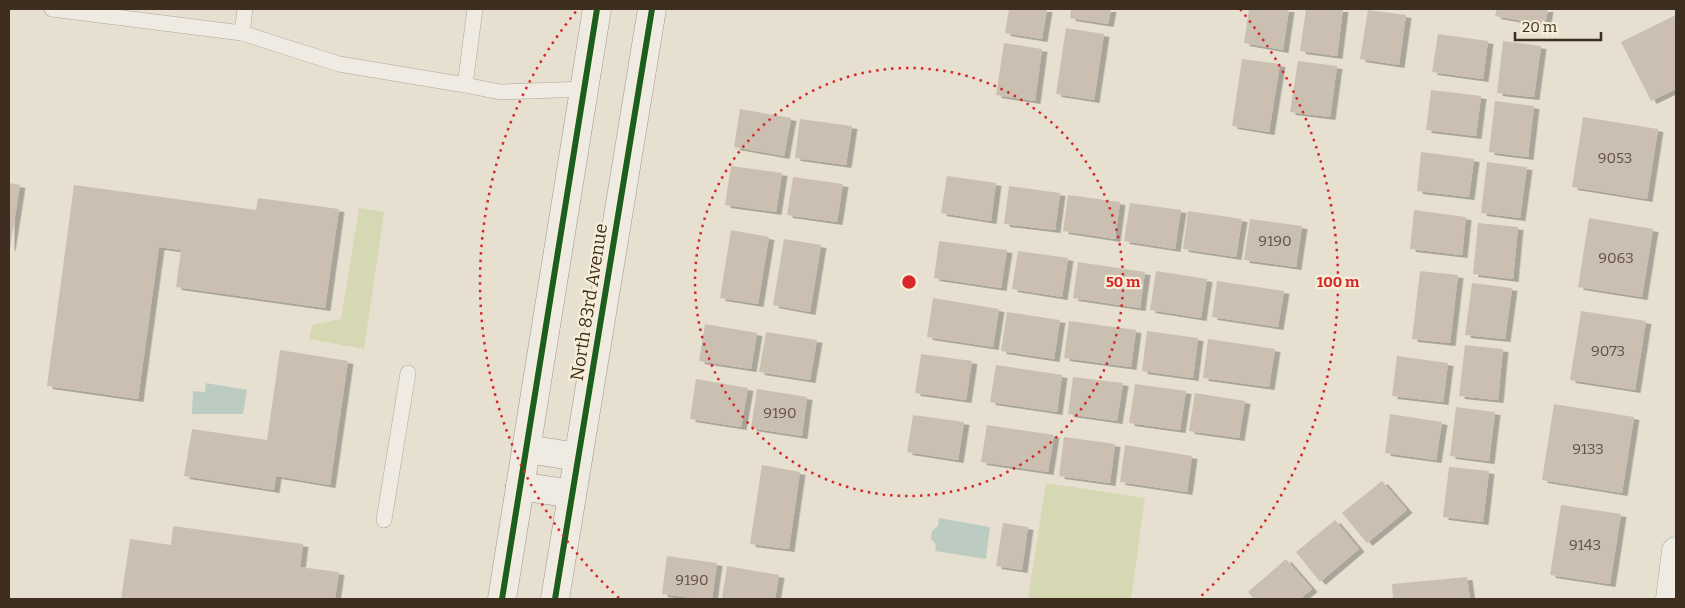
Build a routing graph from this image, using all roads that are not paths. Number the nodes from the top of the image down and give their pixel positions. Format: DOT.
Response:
graph roads {
  1 [pos="52,9"];
  2 [pos="245,9"];
  3 [pos="475,9"];
  4 [pos="597,9"];
  5 [pos="652,9"];
  6 [pos="242,33"];
  7 [pos="465,85"];
  8 [pos="584,89"];
  9 [pos="408,373"];
  10 [pos="527,449"];
  11 [pos="578,457"];
  12 [pos="520,486"];
  13 [pos="572,494"];
  14 [pos="384,520"];
  15 [pos="1676,551"];
  16 [pos="502,599"];
  17 [pos="555,599"];
  18 [pos="1670,599"];
  1 -- 6 [label="lane"];
  2 -- 6 [label="lane"];
  3 -- 7 [label="lane"];
  4 -- 8 [label="main road"];
  5 -- 11 [label="main road, North 83rd Avenue"];
  6 -- 7 [label="lane"];
  7 -- 8 [label="lane"];
  8 -- 10 [label="main road"];
  9 -- 14 [label="lane"];
  10 -- 11 [label="main road"];
  10 -- 12 [label="main road"];
  11 -- 13 [label="main road, North 83rd Avenue"];
  12 -- 13 [label="main road"];
  12 -- 16 [label="main road"];
  13 -- 17 [label="main road, North 83rd Avenue"];
  15 -- 18 [label="main road"];
}
